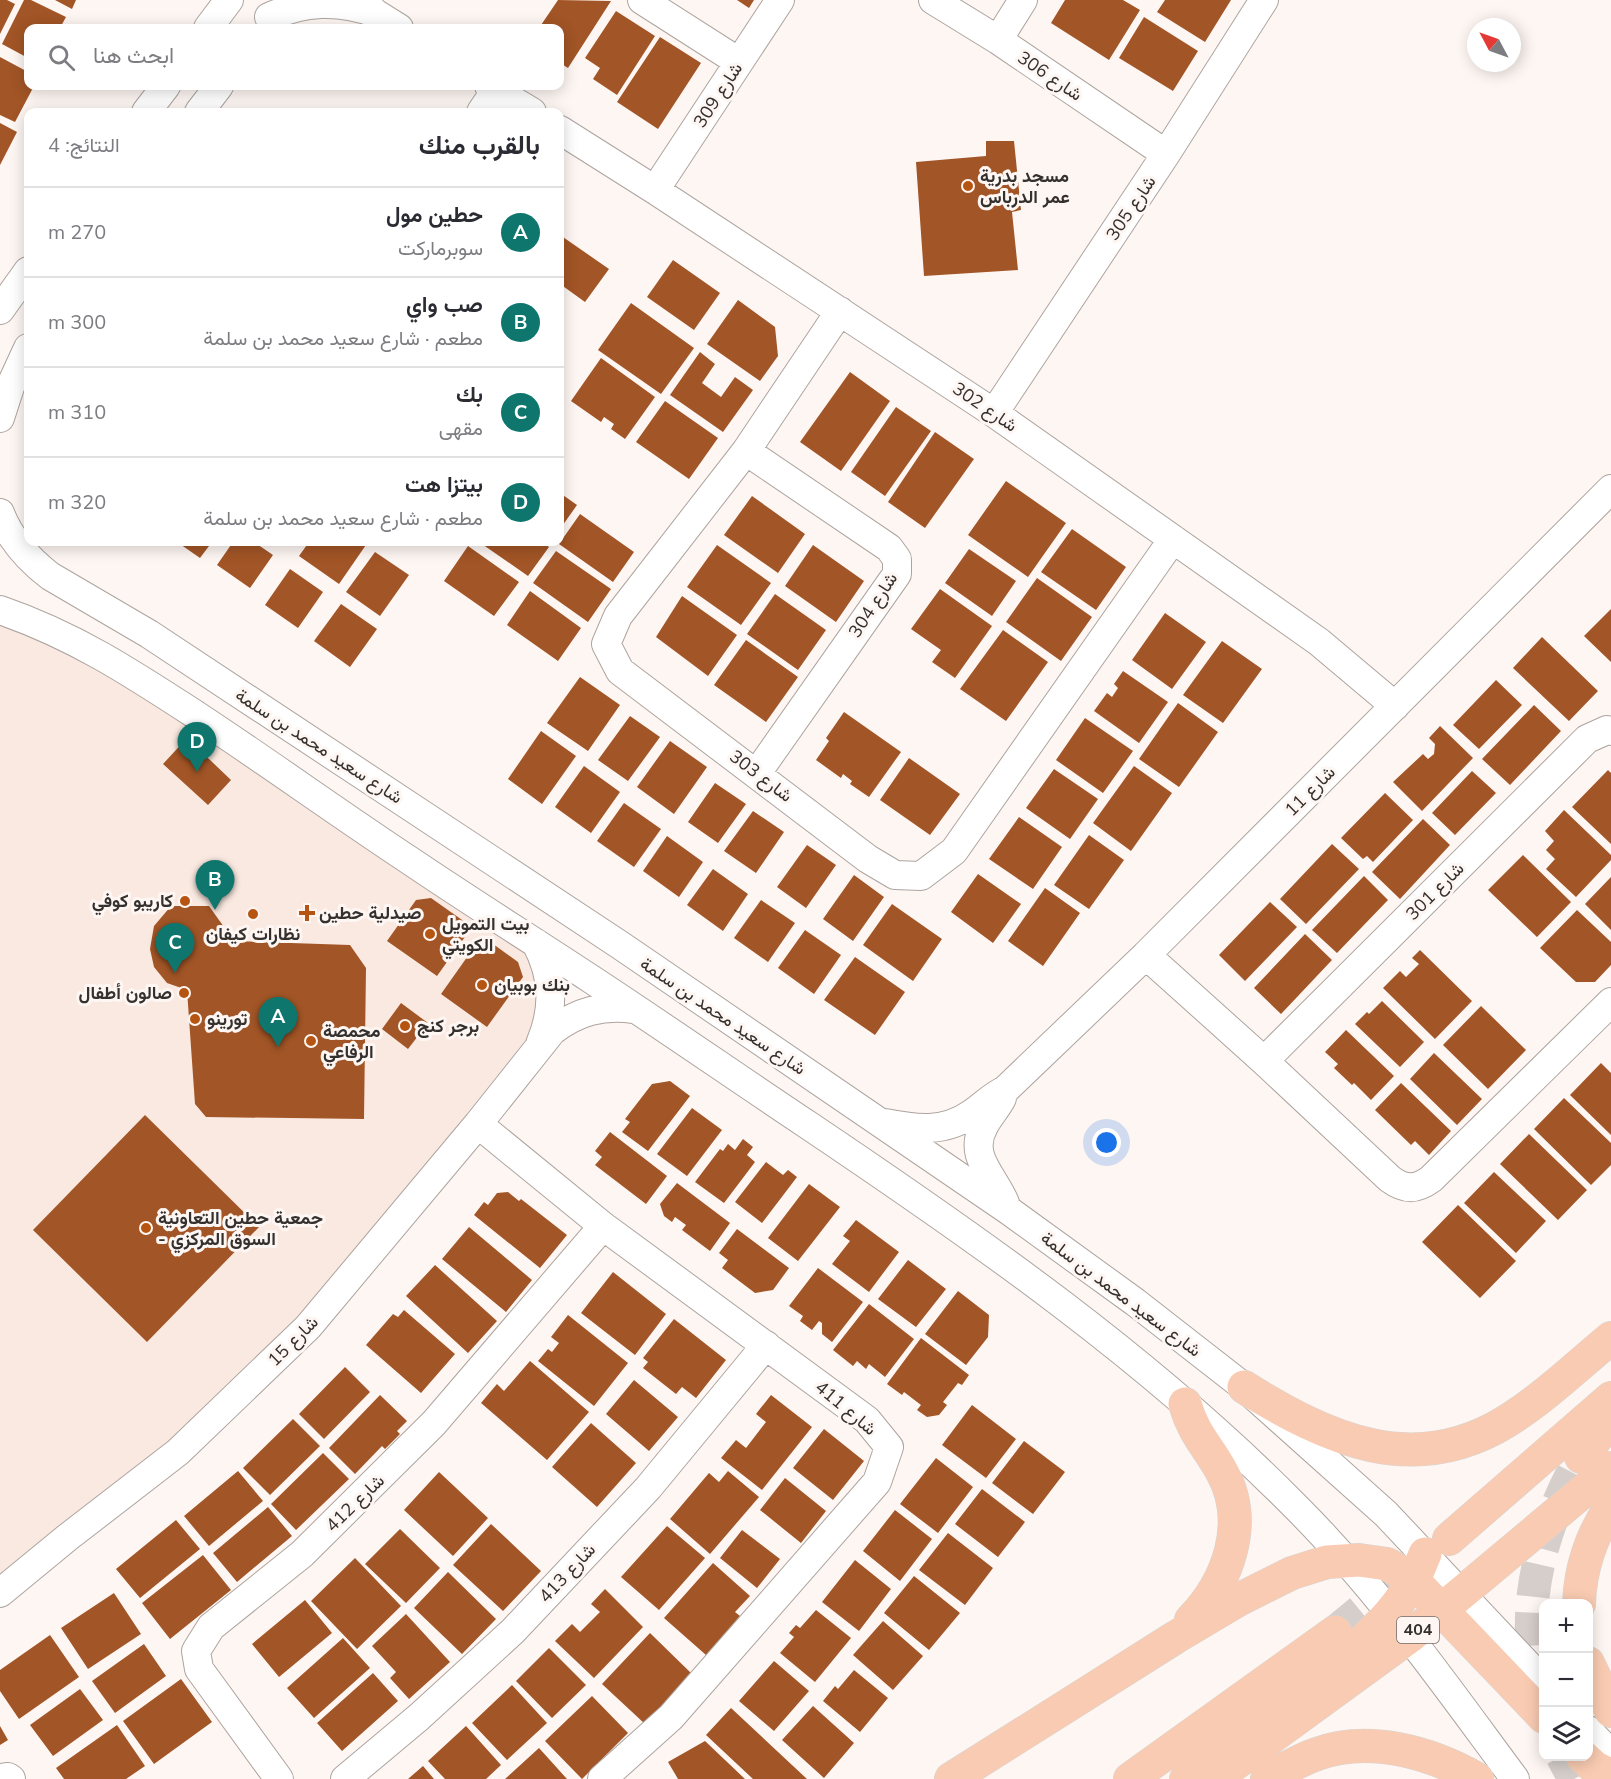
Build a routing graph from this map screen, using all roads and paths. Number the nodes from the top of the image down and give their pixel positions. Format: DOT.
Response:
graph roads {
  1 [pos="642,0"];
  2 [pos="780,0"];
  3 [pos="933,0"];
  4 [pos="1023,0"];
  5 [pos="1264,0"];
  6 [pos="228,1"];
  7 [pos="368,7"];
  8 [pos="271,15"];
  9 [pos="211,24"];
  10 [pos="393,24"];
  11 [pos="998,40"];
  12 [pos="739,62"];
  13 [pos="163,90"];
  14 [pos="216,90"];
  15 [pos="489,96"];
  16 [pos="149,108"];
  17 [pos="202,108"];
  18 [pos="521,108"];
  19 [pos="564,132"];
  20 [pos="1166,154"];
  21 [pos="656,190"];
  22 [pos="24,277"];
  23 [pos="0,310"];
  24 [pos="840,311"];
  25 [pos="24,357"];
  26 [pos="994,413"];
  27 [pos="0,418"];
  28 [pos="747,450"];
  29 [pos="1611,489"];
  30 [pos="0,513"];
  31 [pos="1173,539"];
  32 [pos="0,610"];
  33 [pos="149,634"];
  34 [pos="123,668"];
  35 [pos="1395,706"];
  36 [pos="1611,731"];
  37 [pos="757,773"];
  38 [pos="536,943"];
  39 [pos="1146,956"];
  40 [pos="1611,1002"];
  41 [pos="634,1009"];
  42 [pos="540,1044"];
  43 [pos="1263,1061"];
  44 [pos="1005,1090"];
  45 [pos="879,1122"];
  46 [pos="478,1124"];
  47 [pos="1008,1210"];
  48 [pos="603,1226"];
  49 [pos="1611,1338"];
  50 [pos="766,1345"];
  51 [pos="1244,1387"];
  52 [pos="1611,1398"];
  53 [pos="1185,1404"];
  54 [pos="1611,1420"];
  55 [pos="1581,1457"];
  56 [pos="1611,1468"];
  57 [pos="1611,1507"];
  58 [pos="1429,1558"];
  59 [pos="1346,1559"];
  60 [pos="0,1593"];
  61 [pos="1580,1599"];
  62 [pos="1452,1602"];
  63 [pos="1400,1625"];
  64 [pos="1335,1632"];
  65 [pos="1176,1637"];
  66 [pos="1593,1673"];
  67 [pos="1539,1678"];
  68 [pos="1539,1711"];
  69 [pos="1611,1711"];
  70 [pos="1593,1735"];
  71 [pos="1611,1754"];
  72 [pos="1587,1761"];
  73 [pos="1611,1776"];
  74 [pos="0,1778"];
  75 [pos="10,1779"];
  76 [pos="279,1779"];
  77 [pos="345,1779"];
  78 [pos="602,1779"];
  79 [pos="951,1779"];
  80 [pos="1130,1779"];
  81 [pos="1186,1779"];
  82 [pos="1214,1779"];
  83 [pos="1267,1779"];
  84 [pos="1477,1779"];
  85 [pos="1515,1779"];
  1 -- 12 [label="street"];
  2 -- 12 [label="street, شارع 309"];
  3 -- 11 [label="street, شارع 306"];
  4 -- 11 [label="street"];
  5 -- 20 [label="street, شارع 305"];
  6 -- 9 [label="street"];
  7 -- 8 [label="street"];
  7 -- 10 [label="street"];
  11 -- 20 [label="street, شارع 306"];
  12 -- 21 [label="street, شارع 309"];
  13 -- 16 [label="street"];
  14 -- 17 [label="street"];
  15 -- 18 [label="street"];
  19 -- 21 [label="street, شارع 302"];
  20 -- 26 [label="street, شارع 305"];
  21 -- 24 [label="street, شارع 302"];
  22 -- 23 [label="street"];
  24 -- 26 [label="street, شارع 302"];
  24 -- 28 [label="street, شارع 303"];
  25 -- 27 [label="street"];
  26 -- 31 [label="street, شارع 302"];
  28 -- 37 [label="street, شارع 303"];
  28 -- 37 [label="street, شارع 304"];
  29 -- 35 [label="street, شارع 11"];
  30 -- 33 [label="street, شارع سعيد محمد بن سلمة"];
  31 -- 35 [label="street, شارع 302"];
  31 -- 37 [label="street, شارع 303"];
  32 -- 34 [label="street"];
  33 -- 34 [label="street"];
  33 -- 45 [label="street, شارع سعيد محمد بن سلمة"];
  34 -- 38 [label="street"];
  35 -- 39 [label="street, شارع 11"];
  36 -- 43 [label="street, شارع 301"];
  38 -- 41 [label="street"];
  38 -- 42 [label="street, شارع 15"];
  39 -- 43 [label="street"];
  39 -- 44 [label="street, شارع 11"];
  40 -- 43 [label="street"];
  41 -- 42 [label="street, شارع 15"];
  41 -- 53 [label="street"];
  42 -- 46 [label="street, شارع 15"];
  44 -- 45 [label="street, شارع 11"];
  44 -- 47 [label="street, شارع 11"];
  45 -- 47 [label="street, شارع سعيد محمد بن سلمة"];
  46 -- 48 [label="street, شارع 411"];
  46 -- 60 [label="street, شارع 15"];
  47 -- 51 [label="street, شارع سعيد محمد بن سلمة"];
  48 -- 50 [label="street, شارع 411"];
  48 -- 76 [label="street, شارع 412"];
  49 -- 51 [label="main road"];
  50 -- 77 [label="street, شارع 413"];
  50 -- 78 [label="street, شارع 411"];
  51 -- 58 [label="street, شارع سعيد محمد بن سلمة"];
  52 -- 58 [label="main road"];
  53 -- 59 [label="street"];
  53 -- 65 [label="main road"];
  54 -- 55 [label="main road"];
  56 -- 62 [label="main road, 404"];
  57 -- 61 [label="main road"];
  58 -- 59 [label="main road"];
  58 -- 62 [label="main road"];
  58 -- 63 [label="main road"];
  59 -- 63 [label="street"];
  59 -- 65 [label="main road"];
  62 -- 63 [label="main road, 404"];
  62 -- 67 [label="street"];
  62 -- 68 [label="main road"];
  63 -- 81 [label="main road"];
  63 -- 82 [label="main road, 404"];
  63 -- 85 [label="street"];
  64 -- 80 [label="main road"];
  65 -- 79 [label="main road"];
  66 -- 69 [label="main road"];
  70 -- 71 [label="street"];
  72 -- 73 [label="main road"];
  74 -- 75 [label="street"];
  83 -- 84 [label="main road"];
}
